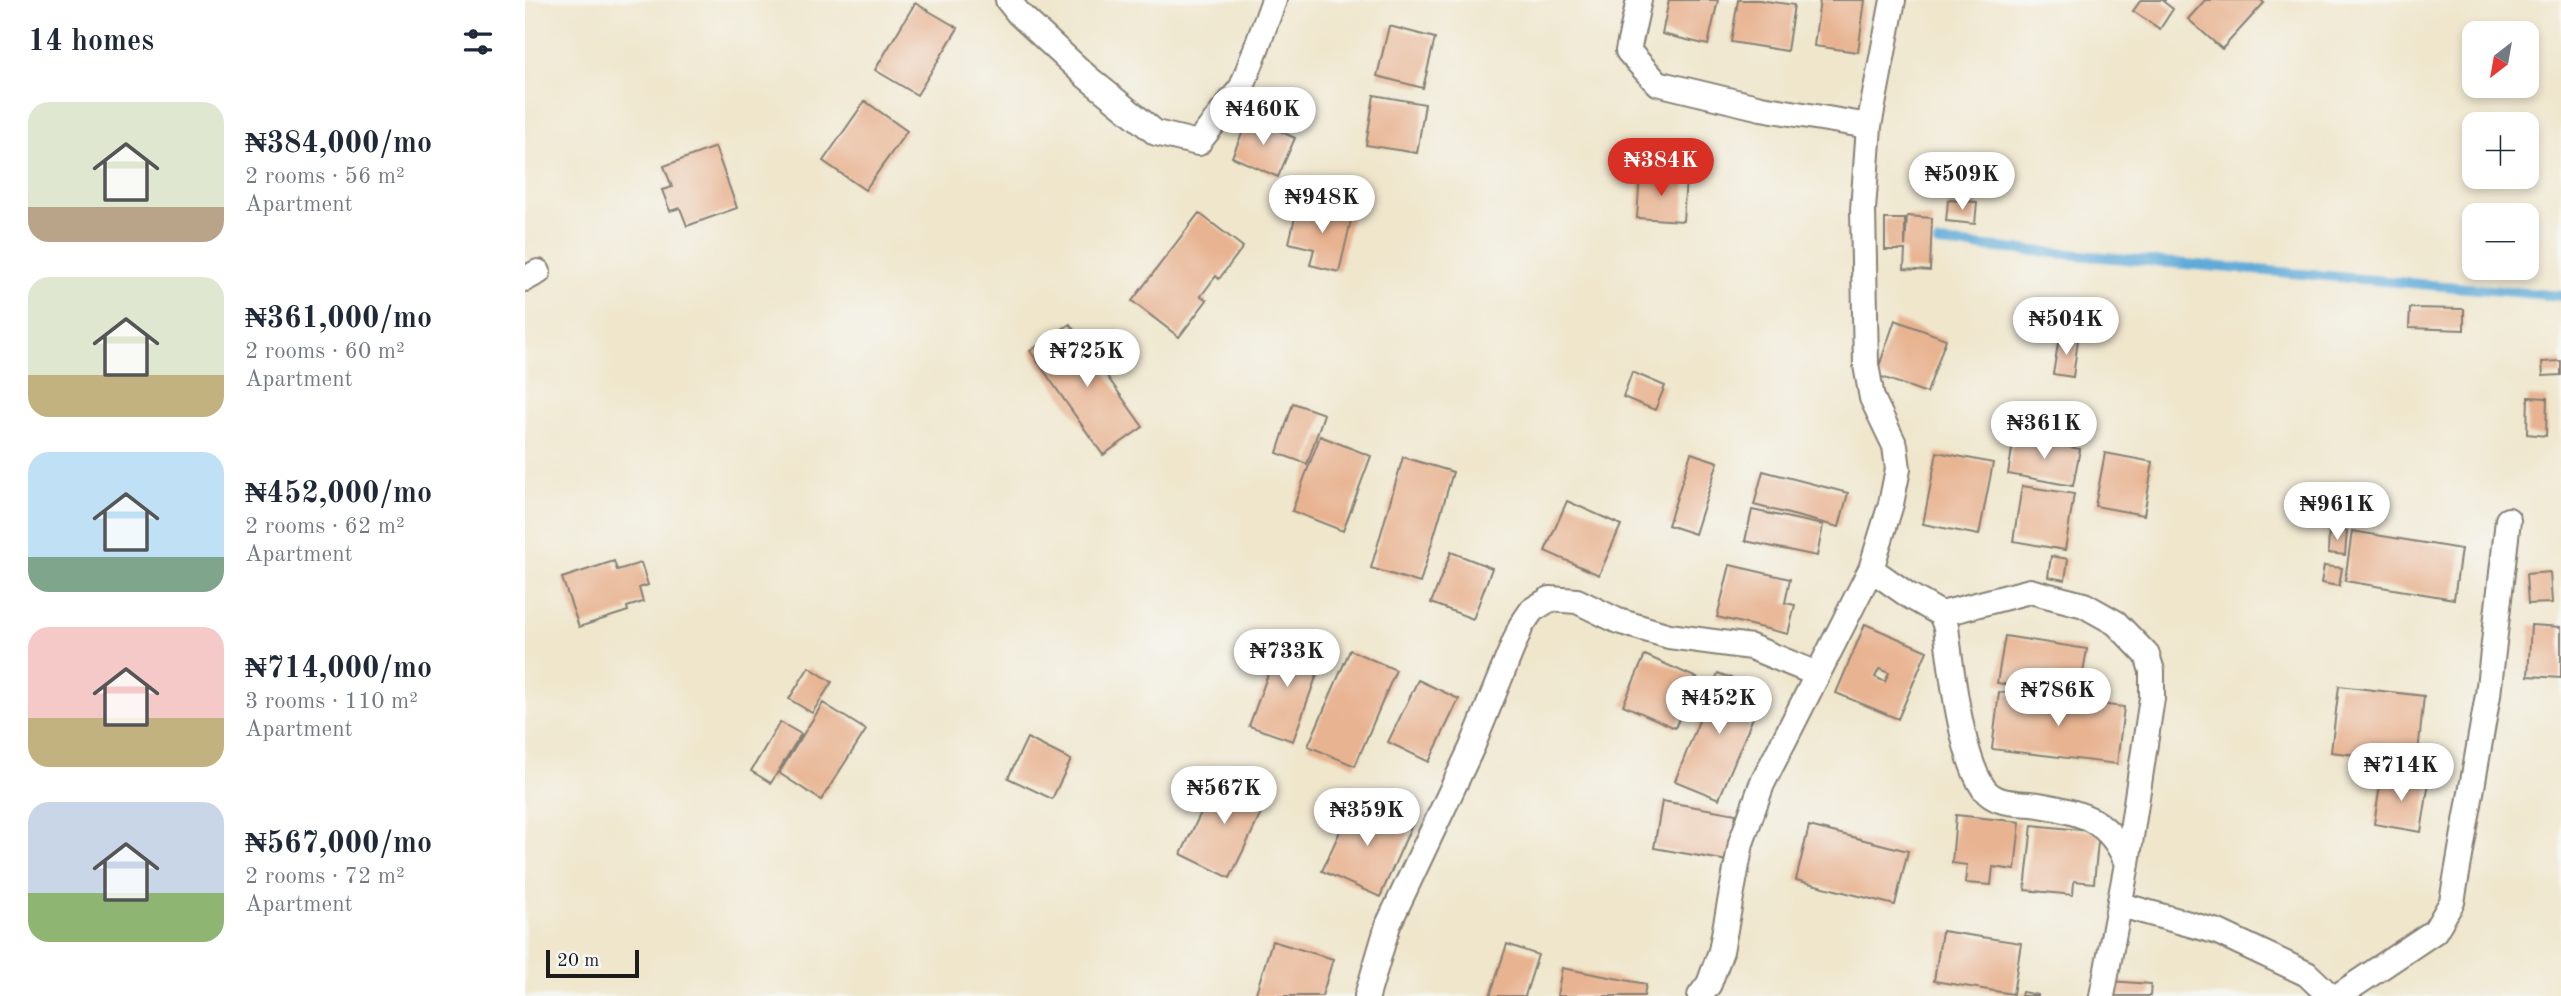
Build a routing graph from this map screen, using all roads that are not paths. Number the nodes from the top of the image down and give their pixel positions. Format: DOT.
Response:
graph roads {
  1 [pos="1008,0"];
  2 [pos="1274,0"];
  3 [pos="1639,0"];
  4 [pos="1893,0"];
  5 [pos="1869,126"];
  6 [pos="2508,520"];
  7 [pos="1871,569"];
  8 [pos="1941,614"];
  9 [pos="1817,674"];
  10 [pos="2127,864"];
  11 [pos="2121,905"];
  12 [pos="1367,996"];
  13 [pos="1700,996"];
  14 [pos="2102,996"];
  15 [pos="2330,996"];
  16 [pos="2338,996"];
  1 -- 2 [label="street"];
  3 -- 5 [label="street"];
  4 -- 5 [label="street"];
  5 -- 7 [label="street"];
  6 -- 16 [label="street"];
  7 -- 8 [label="street"];
  7 -- 9 [label="street"];
  8 -- 10 [label="street"];
  8 -- 10 [label="street"];
  9 -- 12 [label="street"];
  9 -- 13 [label="street"];
  10 -- 11 [label="street"];
  11 -- 14 [label="street"];
  11 -- 15 [label="street"];
}
